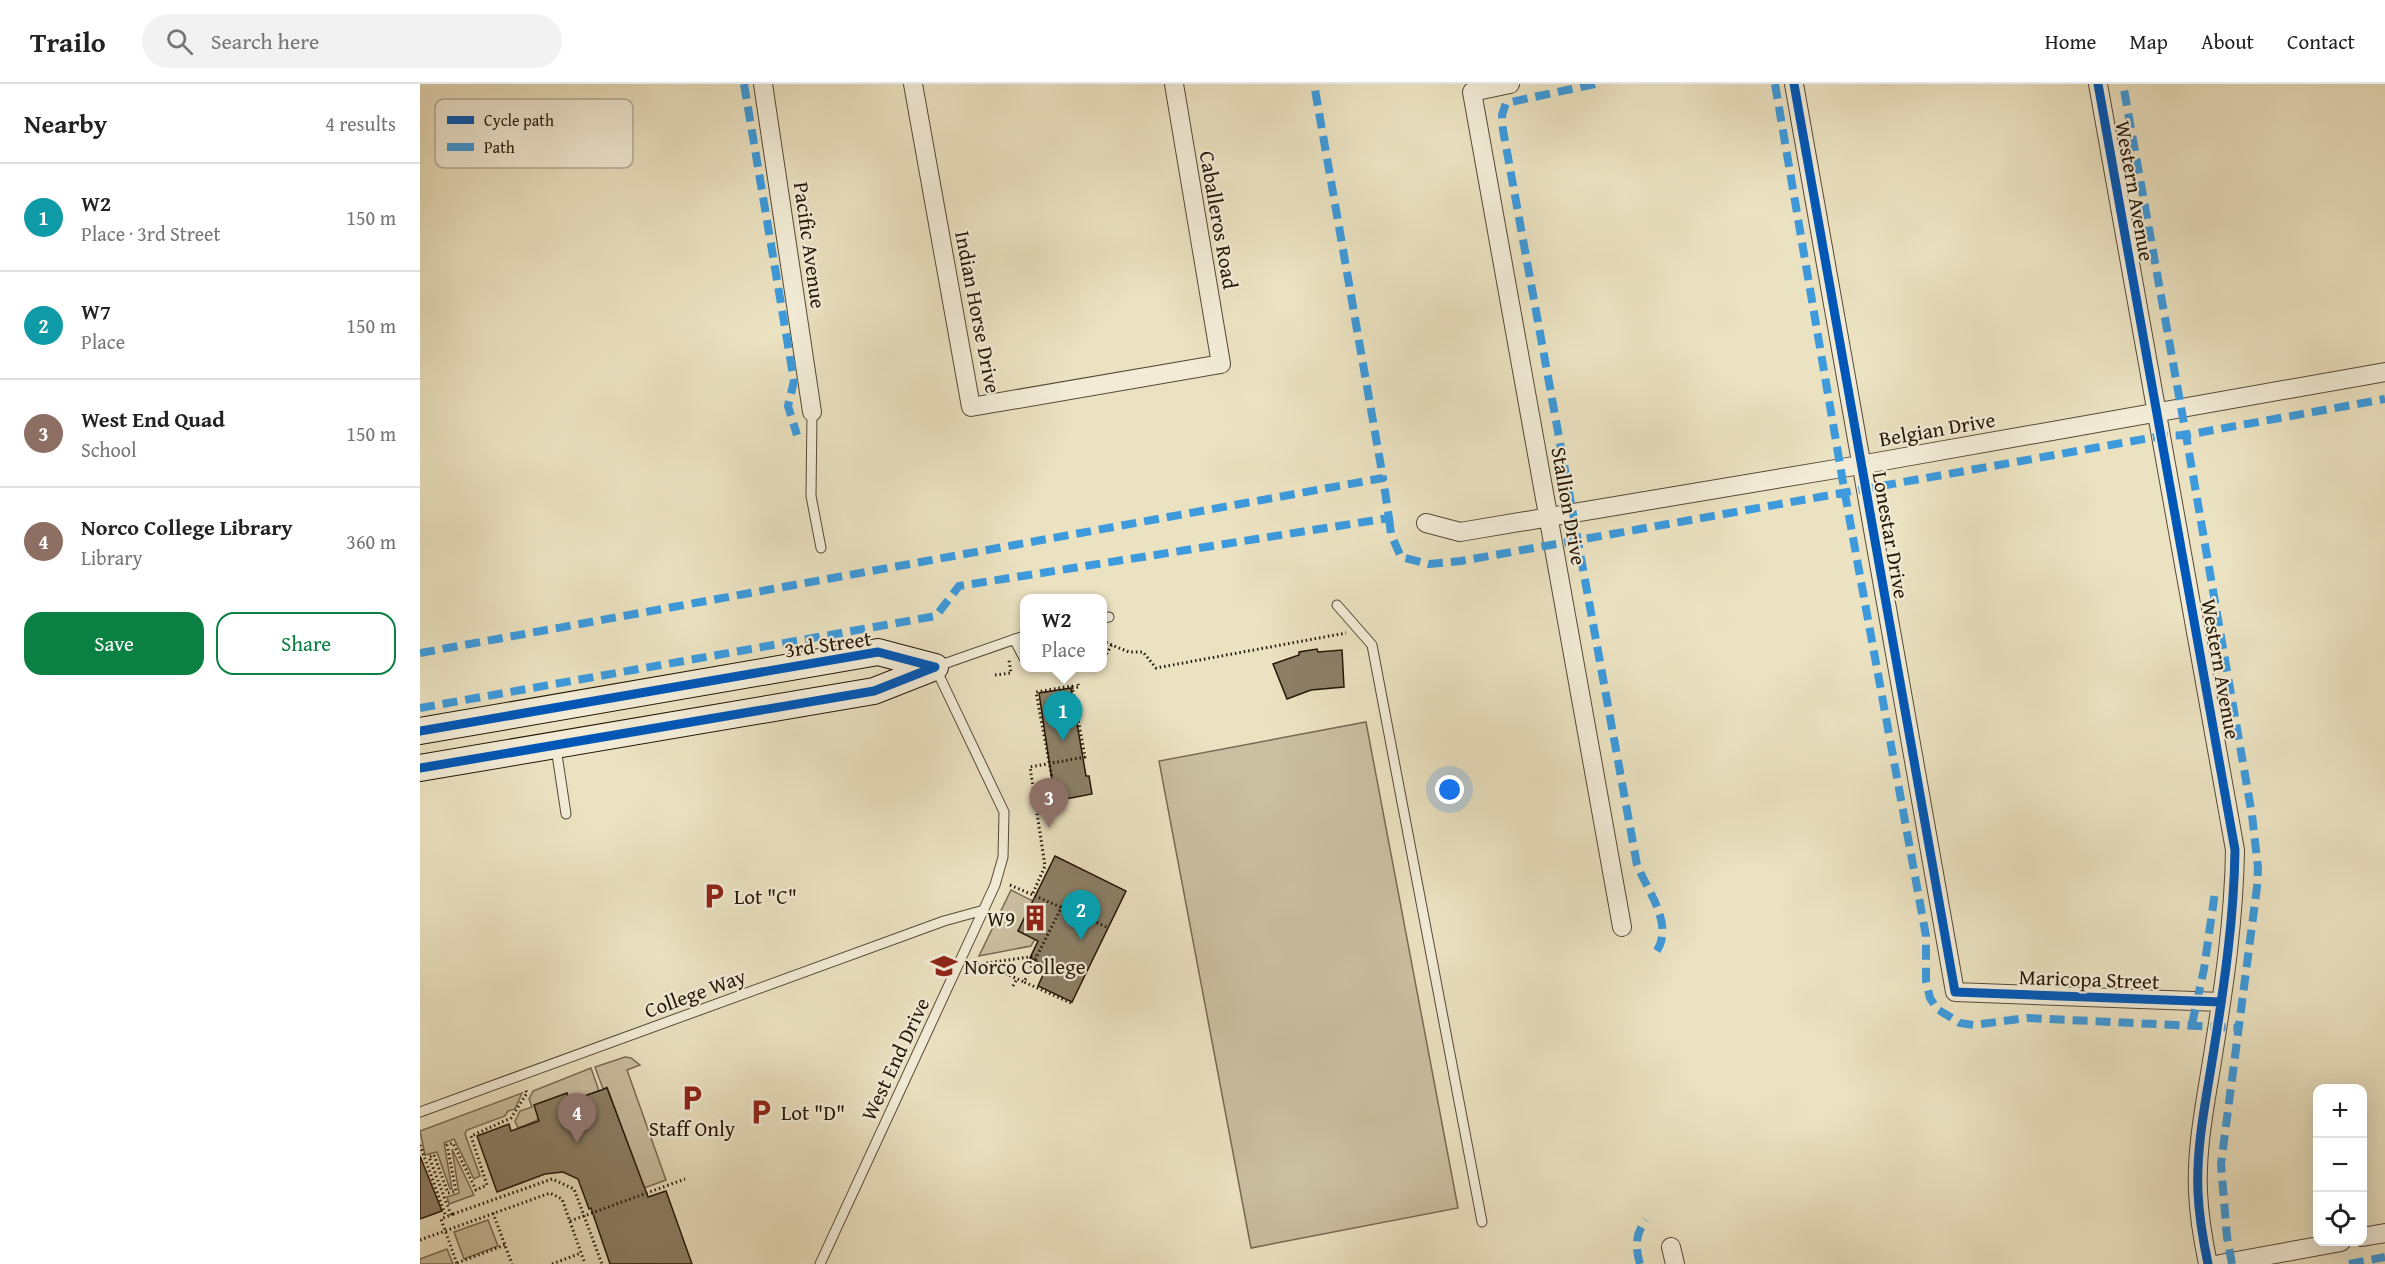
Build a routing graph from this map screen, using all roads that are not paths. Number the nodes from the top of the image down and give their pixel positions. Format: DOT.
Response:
graph roads {
  1 [pos="763,84"];
  2 [pos="913,84"];
  3 [pos="1173,84"];
  4 [pos="1510,84"];
  5 [pos="1794,84"];
  6 [pos="2098,84"];
  7 [pos="1221,364"];
  8 [pos="2385,372"];
  9 [pos="812,412"];
  10 [pos="2157,413"];
  11 [pos="1860,465"];
  12 [pos="1548,518"];
  13 [pos="1426,523"];
  14 [pos="821,548"];
  15 [pos="1337,605"];
  16 [pos="1020,637"];
  17 [pos="1014,639"];
  18 [pos="1020,650"];
  19 [pos="935,668"];
  20 [pos="420,731"];
  21 [pos="555,745"];
  22 [pos="420,768"];
  23 [pos="567,814"];
  24 [pos="984,910"];
  25 [pos="1622,927"];
  26 [pos="1955,992"];
  27 [pos="2222,1002"];
  28 [pos="420,1112"];
  29 [pos="1482,1221"];
  30 [pos="2385,1233"];
  31 [pos="2367,1236"];
  32 [pos="2319,1246"];
  33 [pos="820,1264"];
  34 [pos="2208,1264"];
  35 [pos="2220,1264"];
  1 -- 9 [label="street, Pacific Avenue"];
  2 -- 7 [label="street, Indian Horse Drive"];
  3 -- 7 [label="street, Caballeros Road"];
  4 -- 12 [label="street, Stallion Drive"];
  5 -- 11 [label="street, Lonestar Drive"];
  6 -- 10 [label="street, Western Avenue"];
  8 -- 10 [label="street, Belgian Drive"];
  9 -- 14 [label="lane"];
  10 -- 11 [label="street, Belgian Drive"];
  10 -- 27 [label="street, Western Avenue"];
  11 -- 12 [label="street, Belgian Drive"];
  11 -- 26 [label="street, Lonestar Drive"];
  12 -- 13 [label="street, Belgian Drive"];
  12 -- 25 [label="street, Stallion Drive"];
  15 -- 29 [label="lane"];
  16 -- 17 [label="lane"];
  17 -- 18 [label="lane"];
  17 -- 19 [label="lane"];
  19 -- 20 [label="street, 3rd Street"];
  19 -- 21 [label="street"];
  19 -- 24 [label="lane, West End Drive"];
  21 -- 22 [label="street"];
  21 -- 23 [label="lane"];
  24 -- 28 [label="lane, College Way"];
  24 -- 33 [label="lane, West End Drive"];
  26 -- 27 [label="street, Maricopa Street"];
  27 -- 34 [label="street, Western Avenue"];
  30 -- 31 [label="street"];
  32 -- 35 [label="street"];
}
